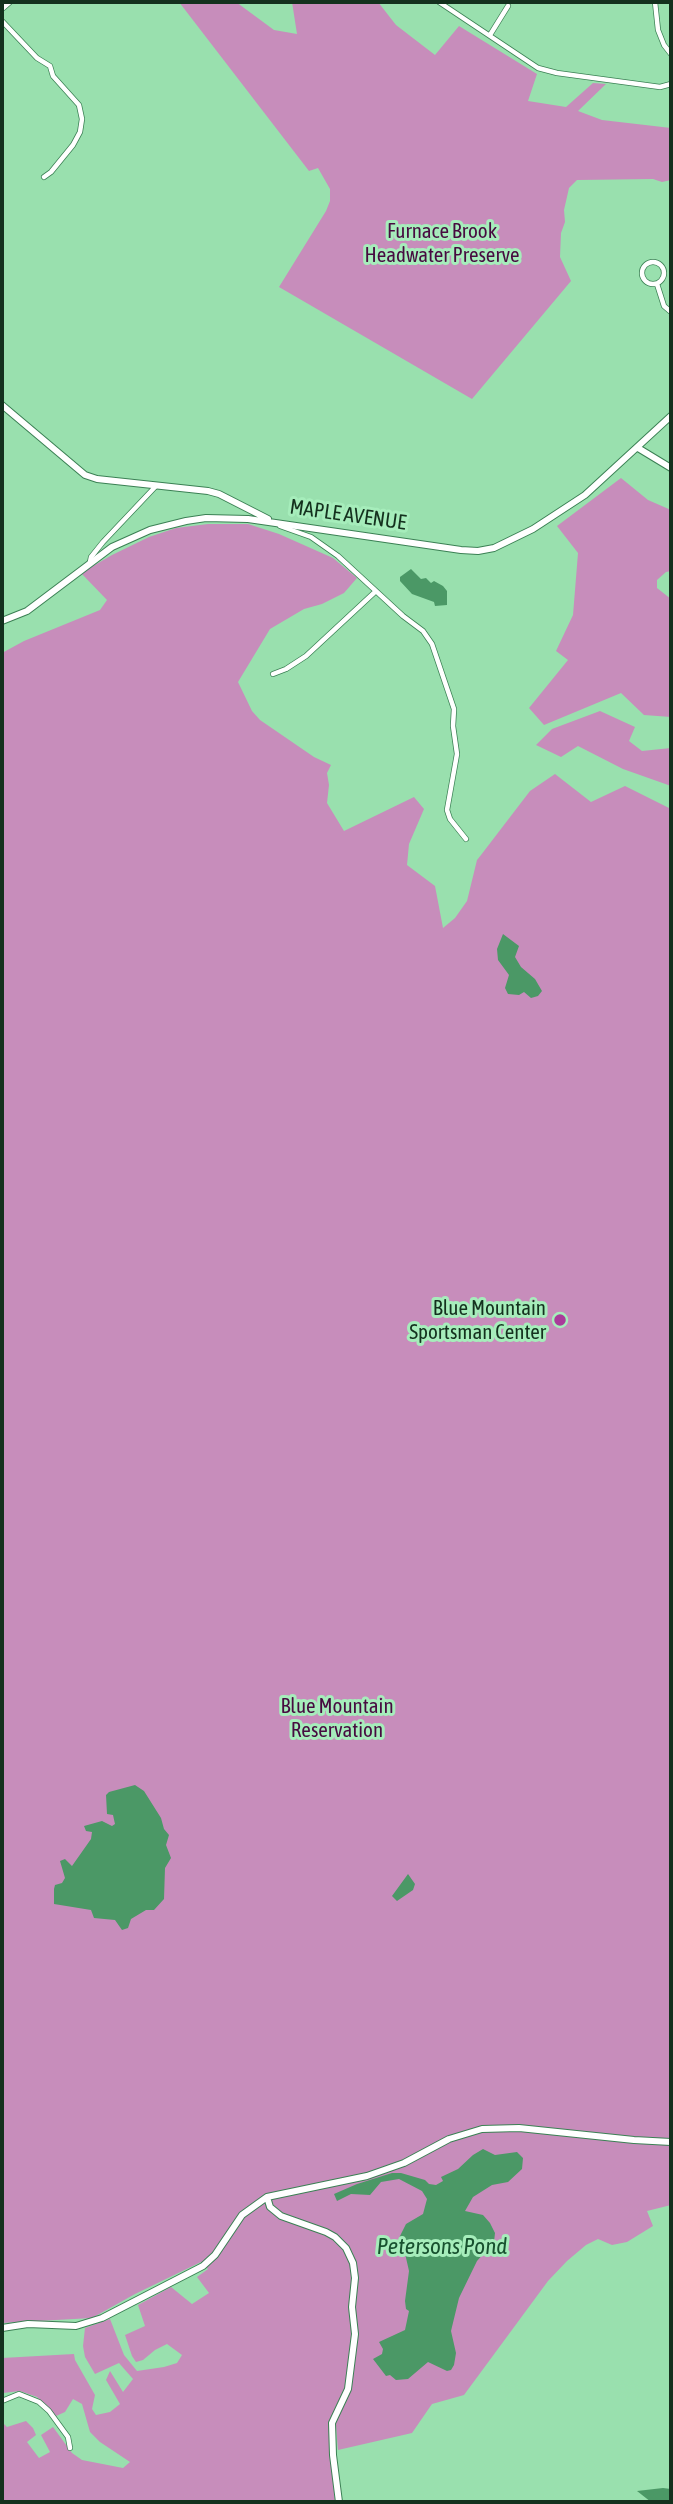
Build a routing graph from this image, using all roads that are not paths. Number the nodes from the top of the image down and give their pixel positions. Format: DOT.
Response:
graph roads {
  1 [pos="10,2"];
  2 [pos="439,2"];
  3 [pos="655,2"];
  4 [pos="508,6"];
  5 [pos="2,9"];
  6 [pos="2,21"];
  7 [pos="490,35"];
  8 [pos="671,54"];
  9 [pos="671,84"];
  10 [pos="44,177"];
  11 [pos="657,284"];
  12 [pos="671,312"];
  13 [pos="2,405"];
  14 [pos="671,415"];
  15 [pos="638,448"];
  16 [pos="671,468"];
  17 [pos="156,486"];
  18 [pos="273,521"];
  19 [pos="90,562"];
  20 [pos="376,592"];
  21 [pos="2,621"];
  22 [pos="273,674"];
  23 [pos="466,839"];
  24 [pos="671,2142"];
  25 [pos="267,2197"];
  26 [pos="2,2328"];
  27 [pos="2,2401"];
  28 [pos="71,2448"];
  29 [pos="340,2502"];
  1 -- 5 [label="street"];
  2 -- 7 [label="street"];
  3 -- 8 [label="street"];
  4 -- 7 [label="street"];
  6 -- 10 [label="street"];
  7 -- 9 [label="street"];
  11 -- 11 [label="street"];
  11 -- 12 [label="street"];
  13 -- 17 [label="street"];
  14 -- 15 [label="street, MAPLE AVENUE"];
  15 -- 16 [label="street"];
  15 -- 18 [label="street, MAPLE AVENUE"];
  17 -- 18 [label="street"];
  17 -- 19 [label="street"];
  18 -- 19 [label="street, MAPLE AVENUE"];
  18 -- 20 [label="street"];
  19 -- 21 [label="street, MAPLE AVENUE"];
  20 -- 22 [label="street"];
  20 -- 23 [label="street"];
  24 -- 25 [label="street"];
  25 -- 26 [label="street"];
  25 -- 29 [label="street"];
  27 -- 28 [label="street"];
}
